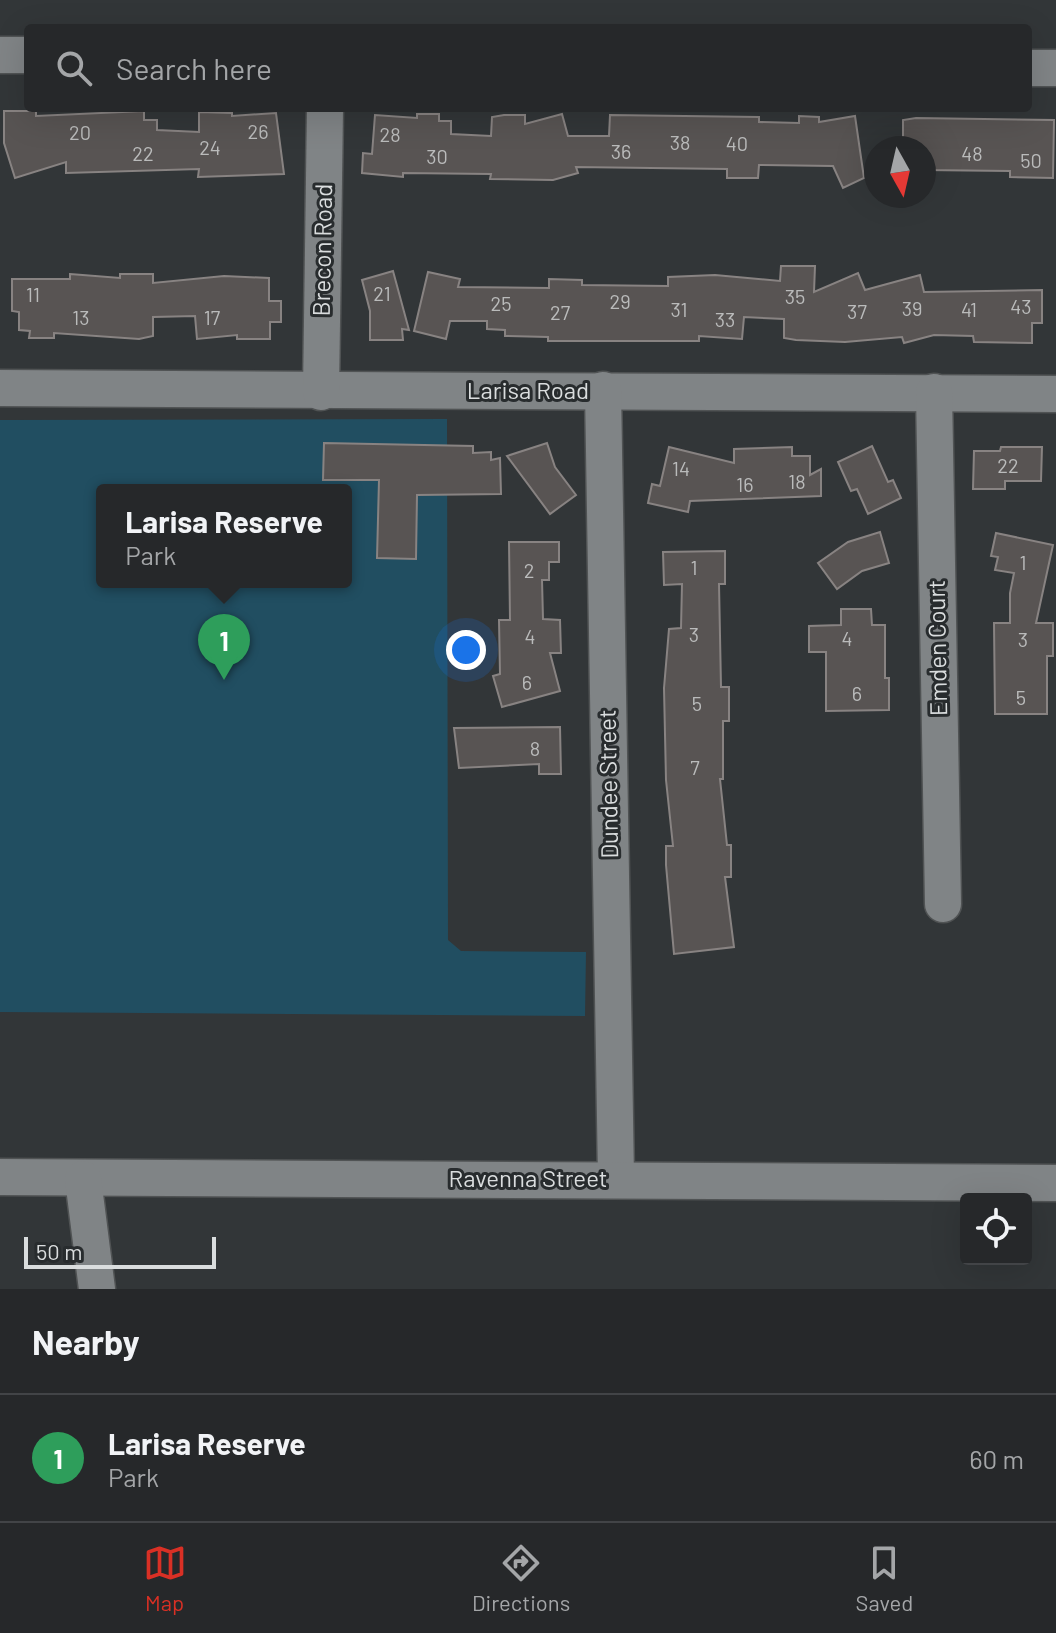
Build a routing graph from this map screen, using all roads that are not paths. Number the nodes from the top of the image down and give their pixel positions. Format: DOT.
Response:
graph roads {
  1 [pos="0,55"];
  2 [pos="24,55"];
  3 [pos="1032,68"];
  4 [pos="1056,68"];
  5 [pos="325,112"];
  6 [pos="0,388"];
  7 [pos="603,390"];
  8 [pos="321,392"];
  9 [pos="934,392"];
  10 [pos="1056,394"];
  11 [pos="943,904"];
  12 [pos="0,1177"];
  13 [pos="616,1178"];
  14 [pos="83,1179"];
  15 [pos="1056,1183"];
  16 [pos="97,1289"];
  1 -- 2 [label="street"];
  3 -- 4 [label="street"];
  5 -- 8 [label="street, Brecon Road"];
  6 -- 8 [label="street, Larisa Road"];
  7 -- 8 [label="street, Larisa Road"];
  7 -- 9 [label="street, Larisa Road"];
  7 -- 13 [label="street, Dundee Street"];
  9 -- 10 [label="street, Larisa Road"];
  9 -- 11 [label="street, Emden Court"];
  12 -- 14 [label="street, Ravenna Street"];
  13 -- 14 [label="street, Ravenna Street"];
  13 -- 15 [label="street, Ravenna Street"];
  14 -- 16 [label="street"];
}
